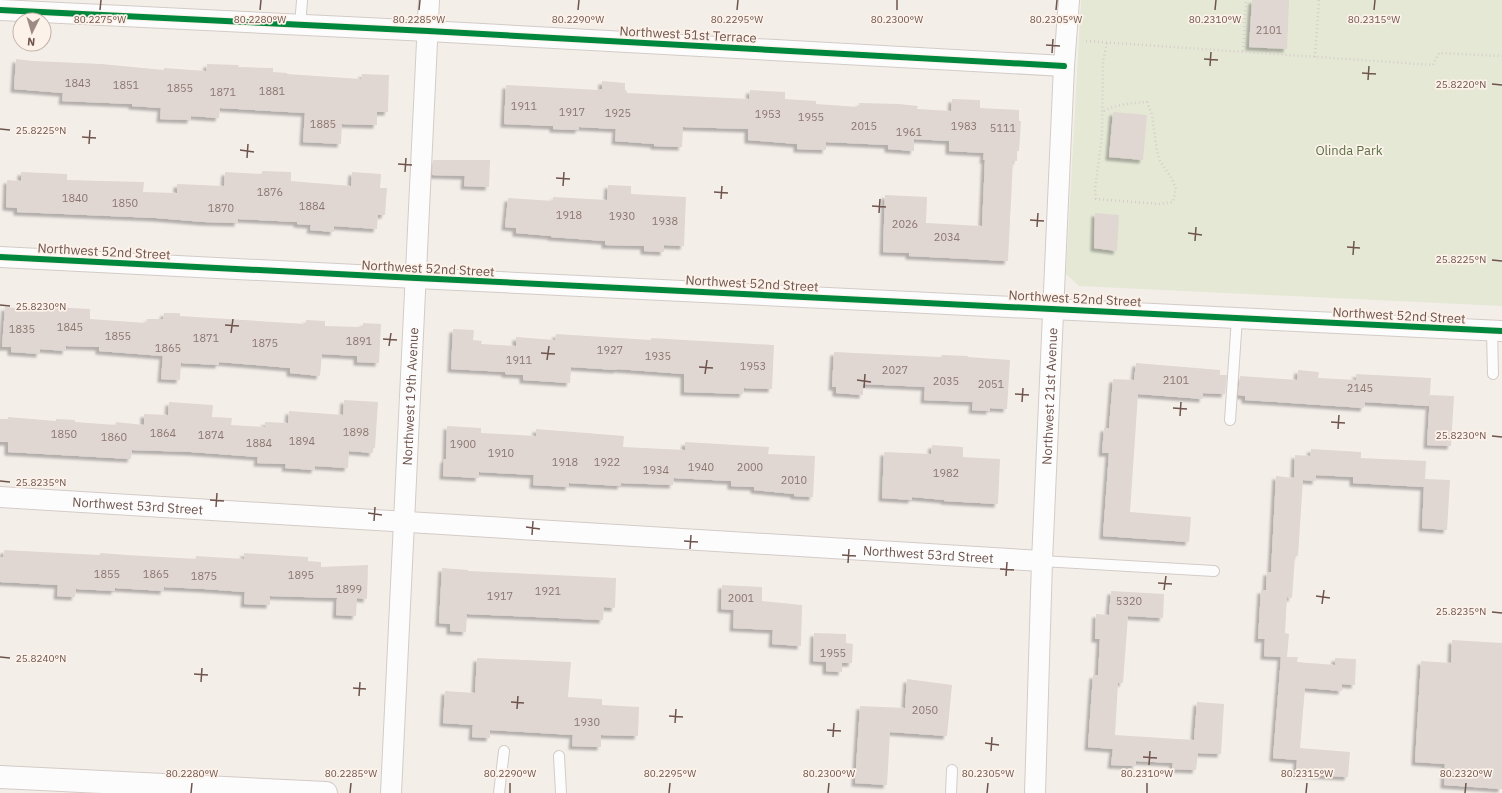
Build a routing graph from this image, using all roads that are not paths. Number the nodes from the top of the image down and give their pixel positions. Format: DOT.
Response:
graph roads {
  1 [pos="429,0"];
  2 [pos="1069,0"];
  3 [pos="302,1"];
  4 [pos="0,10"];
  5 [pos="300,25"];
  6 [pos="428,31"];
  7 [pos="1064,66"];
  8 [pos="0,257"];
  9 [pos="416,278"];
  10 [pos="1054,308"];
  11 [pos="1237,318"];
  12 [pos="1497,331"];
  13 [pos="1493,374"];
  14 [pos="1230,420"];
  15 [pos="0,496"];
  16 [pos="404,521"];
  17 [pos="1042,561"];
  18 [pos="1214,571"];
  19 [pos="504,751"];
  20 [pos="559,756"];
  21 [pos="952,770"];
  22 [pos="0,777"];
  23 [pos="161,789"];
  24 [pos="326,793"];
  25 [pos="391,793"];
  26 [pos="499,793"];
  27 [pos="561,793"];
  28 [pos="950,793"];
  29 [pos="1035,793"];
  1 -- 6 [label="street, Northwest 19th Avenue"];
  2 -- 7 [label="street, Northwest 21st Avenue"];
  3 -- 5 [label="lane"];
  4 -- 5 [label="street, Northwest 51st Terrace"];
  5 -- 6 [label="street, Northwest 51st Terrace"];
  6 -- 7 [label="street, Northwest 51st Terrace"];
  6 -- 9 [label="street, Northwest 19th Avenue"];
  7 -- 10 [label="street, Northwest 21st Avenue"];
  8 -- 9 [label="street, Northwest 52nd Street"];
  9 -- 10 [label="street, Northwest 52nd Street"];
  9 -- 16 [label="street, Northwest 19th Avenue"];
  10 -- 11 [label="street, Northwest 52nd Street"];
  10 -- 17 [label="street, Northwest 21st Avenue"];
  11 -- 12 [label="street, Northwest 52nd Street"];
  11 -- 14 [label="lane"];
  12 -- 13 [label="lane"];
  15 -- 16 [label="street, Northwest 53rd Street"];
  16 -- 17 [label="street, Northwest 53rd Street"];
  16 -- 25 [label="street, Northwest 19th Avenue"];
  17 -- 18 [label="lane"];
  17 -- 29 [label="street, Northwest 21st Avenue"];
  19 -- 26 [label="lane"];
  20 -- 27 [label="lane"];
  21 -- 28 [label="lane"];
  22 -- 23 [label="main road"];
  23 -- 24 [label="main road"];
}
